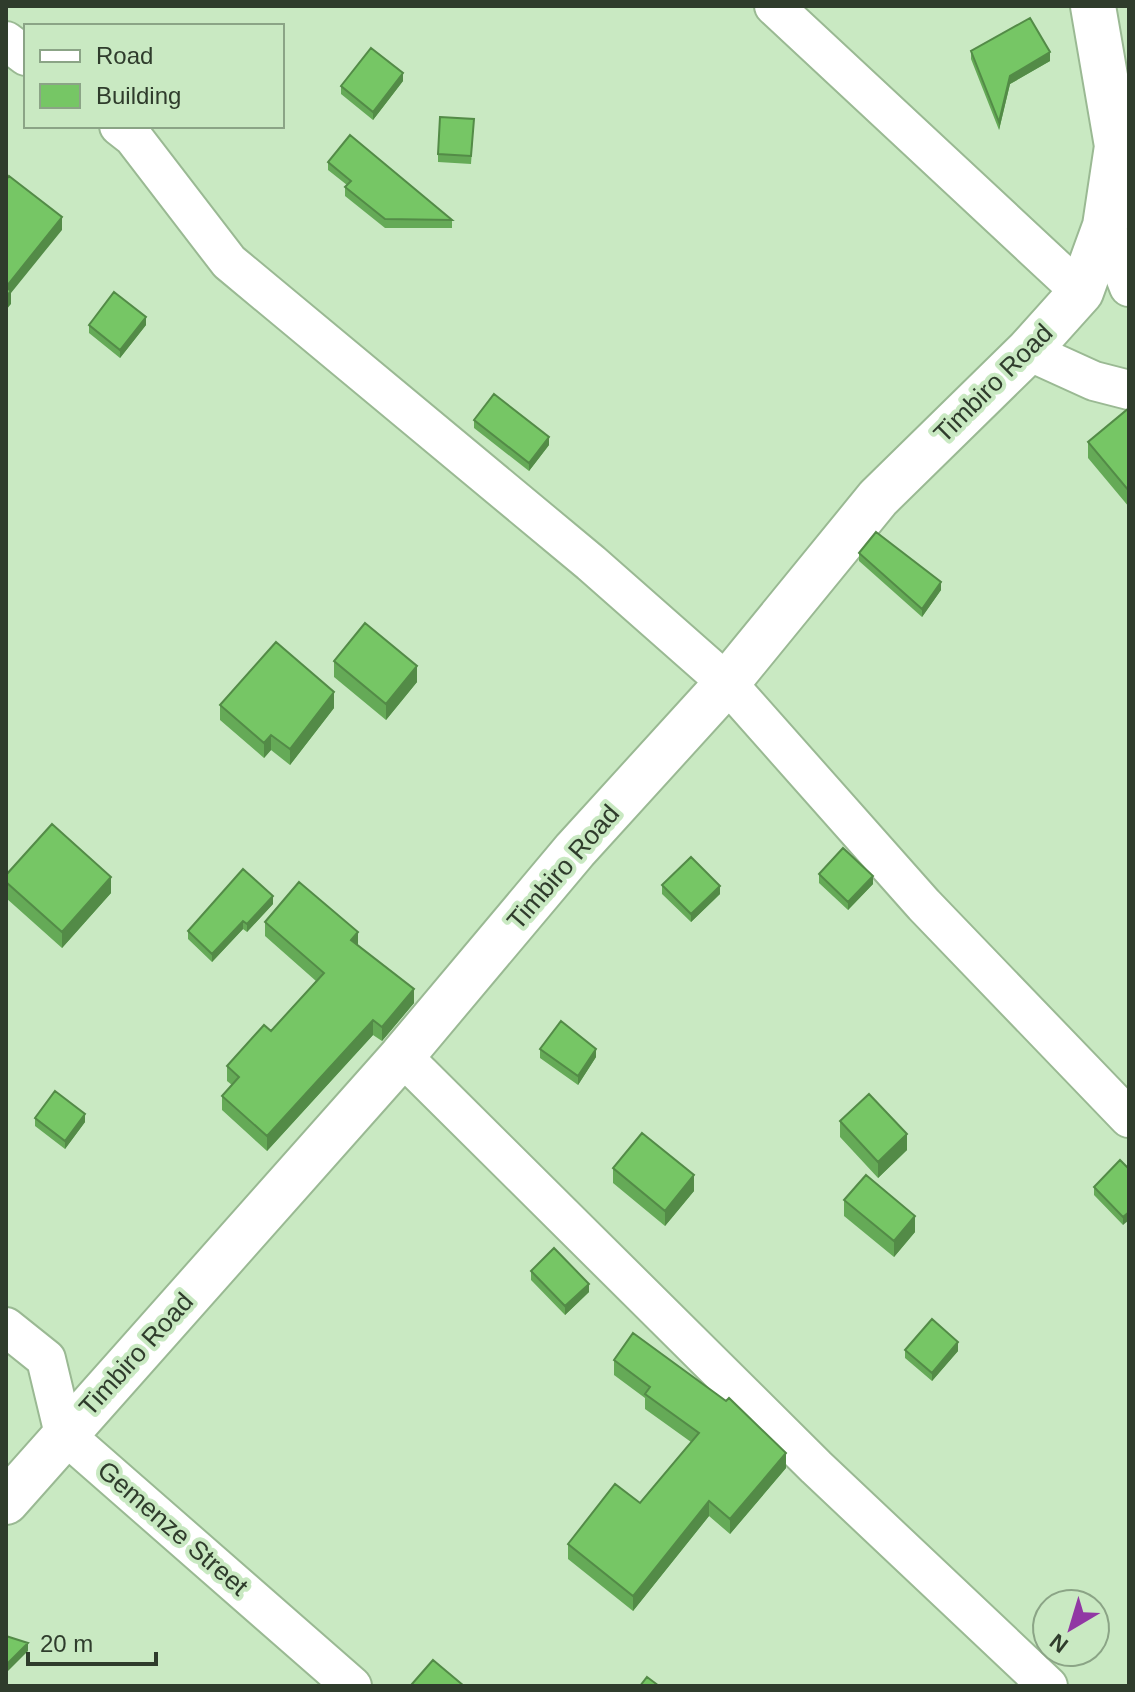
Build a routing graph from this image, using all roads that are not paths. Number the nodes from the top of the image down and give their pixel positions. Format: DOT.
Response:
graph roads {
  1 [pos="774,6"];
  2 [pos="1093,6"];
  3 [pos="6,41"];
  4 [pos="24,54"];
  5 [pos="122,128"];
  6 [pos="1105,226"];
  7 [pos="1129,287"];
  8 [pos="1081,292"];
  9 [pos="1028,351"];
  10 [pos="1129,390"];
  11 [pos="727,683"];
  12 [pos="402,1056"];
  13 [pos="1129,1118"];
  14 [pos="6,1327"];
  15 [pos="64,1434"];
  16 [pos="6,1502"];
  17 [pos="352,1686"];
  18 [pos="1048,1686"];
  1 -- 8 [label="street"];
  2 -- 6 [label="main road, Timbiro Road"];
  3 -- 4 [label="street"];
  5 -- 11 [label="street"];
  6 -- 7 [label="street"];
  6 -- 8 [label="main road, Timbiro Road"];
  8 -- 9 [label="main road, Timbiro Road"];
  9 -- 10 [label="street"];
  9 -- 11 [label="main road, Timbiro Road"];
  11 -- 12 [label="main road, Timbiro Road"];
  11 -- 13 [label="street"];
  12 -- 15 [label="main road, Timbiro Road"];
  12 -- 18 [label="street"];
  14 -- 15 [label="street"];
  15 -- 16 [label="main road, Timbiro Road"];
  15 -- 17 [label="street, Gemenze Street"];
}
